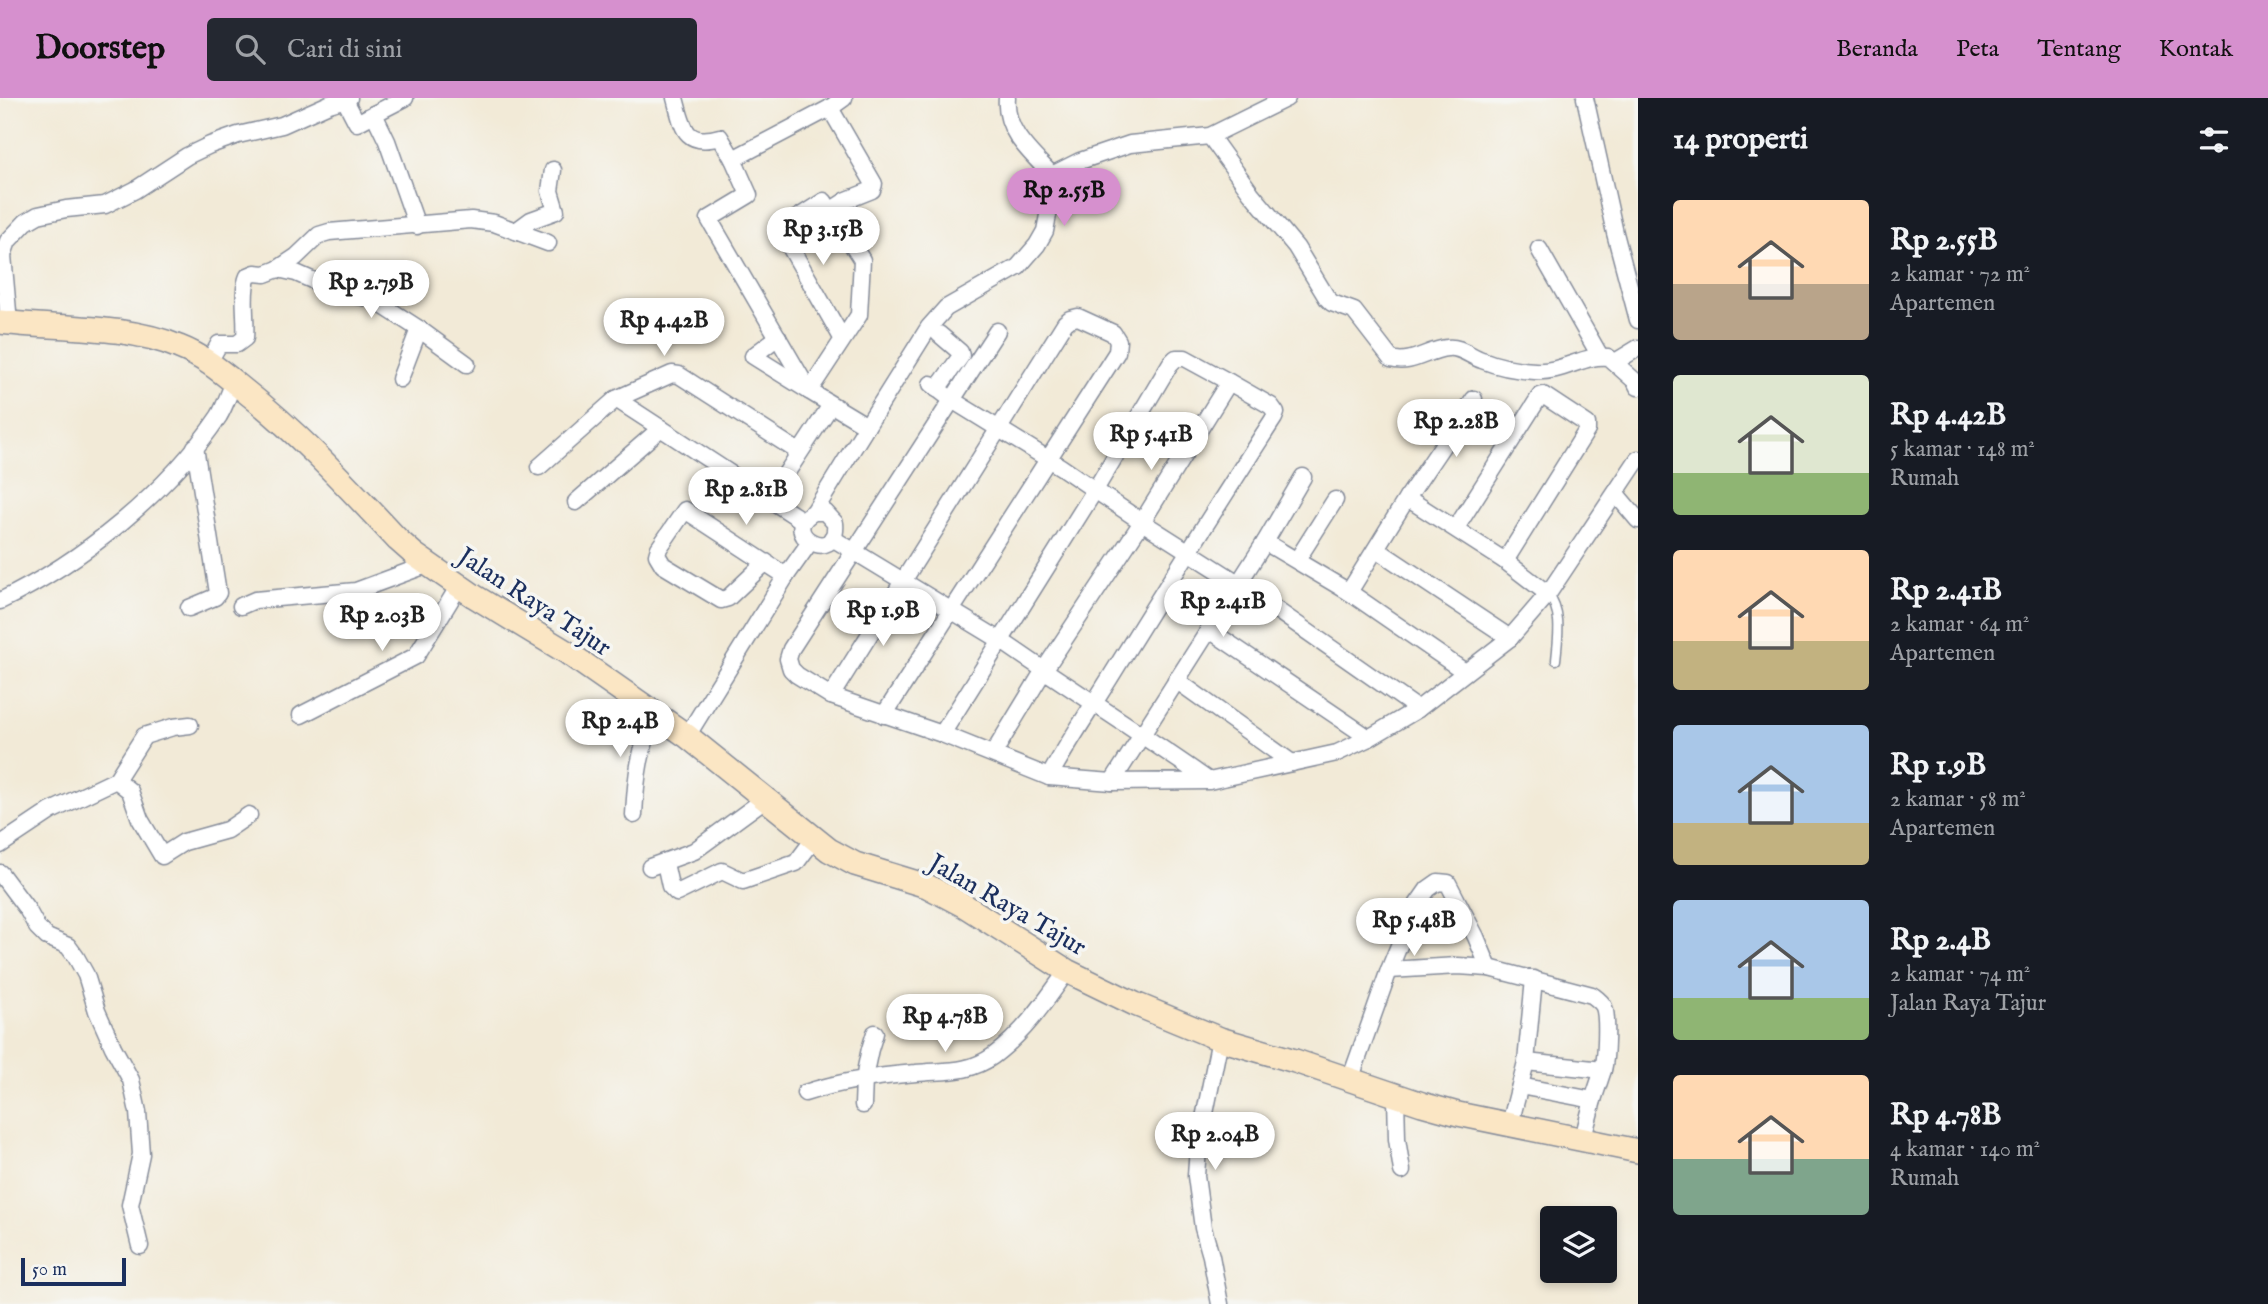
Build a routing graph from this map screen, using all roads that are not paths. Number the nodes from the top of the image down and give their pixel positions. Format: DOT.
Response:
graph roads {
  1 [pos="405,98"];
  2 [pos="675,98"];
  3 [pos="844,98"];
  4 [pos="1007,98"];
  5 [pos="1287,98"];
  6 [pos="1585,98"];
  7 [pos="347,99"];
  8 [pos="830,108"];
  9 [pos="374,114"];
  10 [pos="1210,136"];
  11 [pos="733,159"];
  12 [pos="552,170"];
  13 [pos="1052,175"];
  14 [pos="830,211"];
  15 [pos="417,226"];
  16 [pos="516,232"];
  17 [pos="548,243"];
  18 [pos="1539,249"];
  19 [pos="278,269"];
  20 [pos="1638,320"];
  21 [pos="4,323"];
  22 [pos="419,329"];
  23 [pos="997,331"];
  24 [pos="939,334"];
  25 [pos="778,337"];
  26 [pos="842,338"];
  27 [pos="1638,348"];
  28 [pos="1607,359"];
  29 [pos="209,362"];
  30 [pos="467,364"];
  31 [pos="400,379"];
  32 [pos="234,382"];
  33 [pos="1229,382"];
  34 [pos="1637,382"];
  35 [pos="809,391"];
  36 [pos="616,399"];
  37 [pos="1474,399"];
  38 [pos="952,400"];
  39 [pos="831,405"];
  40 [pos="867,426"];
  41 [pos="661,428"];
  42 [pos="999,430"];
  43 [pos="195,447"];
  44 [pos="799,452"];
  45 [pos="1638,459"];
  46 [pos="1047,460"];
  47 [pos="539,467"];
  48 [pos="1303,477"];
  49 [pos="1095,491"];
  50 [pos="1616,494"];
  51 [pos="770,498"];
  52 [pos="1407,498"];
  53 [pos="1335,500"];
  54 [pos="576,502"];
  55 [pos="809,517"];
  56 [pos="1638,520"];
  57 [pos="1142,522"];
  58 [pos="1456,528"];
  59 [pos="832,538"];
  60 [pos="810,542"];
  61 [pos="1265,542"];
  62 [pos="1376,549"];
  63 [pos="854,552"];
  64 [pos="1187,552"];
  65 [pos="1297,560"];
  66 [pos="1505,561"];
  67 [pos="766,562"];
  68 [pos="429,565"];
  69 [pos="786,576"];
  70 [pos="904,581"];
  71 [pos="1238,583"];
  72 [pos="459,586"];
  73 [pos="1349,592"];
  74 [pos="1548,594"];
  75 [pos="0,601"];
  76 [pos="241,606"];
  77 [pos="189,608"];
  78 [pos="950,611"];
  79 [pos="1208,629"];
  80 [pos="1510,638"];
  81 [pos="1000,640"];
  82 [pos="1556,660"];
  83 [pos="1044,670"];
  84 [pos="1465,672"];
  85 [pos="1176,680"];
  86 [pos="831,696"];
  87 [pos="1094,704"];
  88 [pos="1418,709"];
  89 [pos="301,715"];
  90 [pos="655,715"];
  91 [pos="884,715"];
  92 [pos="190,725"];
  93 [pos="942,734"];
  94 [pos="1142,734"];
  95 [pos="687,737"];
  96 [pos="1369,738"];
  97 [pos="993,754"];
  98 [pos="1292,763"];
  99 [pos="1049,777"];
  100 [pos="116,780"];
  101 [pos="1209,781"];
  102 [pos="1112,782"];
  103 [pos="765,799"];
  104 [pos="248,815"];
  105 [pos="634,815"];
  106 [pos="814,839"];
  107 [pos="0,845"];
  108 [pos="0,873"];
  109 [pos="1489,968"];
  110 [pos="1389,970"];
  111 [pos="1067,971"];
  112 [pos="1534,979"];
  113 [pos="875,1033"];
  114 [pos="1220,1040"];
  115 [pos="1527,1062"];
  116 [pos="1603,1070"];
  117 [pos="863,1079"];
  118 [pos="1350,1080"];
  119 [pos="1520,1086"];
  120 [pos="805,1093"];
  121 [pos="1396,1096"];
  122 [pos="1592,1100"];
  123 [pos="863,1105"];
  124 [pos="1510,1124"];
  125 [pos="1583,1138"];
  126 [pos="1638,1151"];
  127 [pos="1402,1171"];
  128 [pos="140,1246"];
  129 [pos="1220,1304"];
  1 -- 9 [label="street"];
  2 -- 11 [label="street"];
  3 -- 8 [label="street"];
  4 -- 13 [label="street"];
  5 -- 10 [label="street"];
  6 -- 20 [label="street"];
  7 -- 9 [label="street"];
  7 -- 21 [label="street"];
  8 -- 11 [label="street"];
  8 -- 14 [label="street"];
  9 -- 15 [label="street"];
  10 -- 13 [label="street"];
  10 -- 28 [label="street"];
  11 -- 25 [label="street"];
  12 -- 16 [label="street"];
  13 -- 40 [label="street"];
  14 -- 26 [label="street"];
  14 -- 26 [label="street"];
  15 -- 16 [label="street"];
  15 -- 19 [label="street"];
  16 -- 17 [label="street"];
  18 -- 28 [label="street"];
  19 -- 22 [label="street"];
  19 -- 29 [label="street"];
  21 -- 29 [label="main road, Jalan Raya Tajur"];
  22 -- 30 [label="street"];
  22 -- 31 [label="street"];
  23 -- 38 [label="street"];
  24 -- 38 [label="street"];
  25 -- 35 [label="street"];
  25 -- 35 [label="street"];
  26 -- 35 [label="street"];
  27 -- 28 [label="street"];
  28 -- 34 [label="street"];
  29 -- 32 [label="main road, Jalan Raya Tajur"];
  32 -- 43 [label="street"];
  32 -- 68 [label="main road, Jalan Raya Tajur"];
  33 -- 49 [label="street"];
  33 -- 57 [label="street"];
  33 -- 64 [label="street"];
  35 -- 39 [label="street"];
  36 -- 41 [label="street"];
  36 -- 44 [label="street"];
  36 -- 47 [label="street"];
  37 -- 52 [label="street"];
  38 -- 42 [label="street"];
  38 -- 63 [label="street"];
  39 -- 40 [label="street"];
  39 -- 44 [label="street"];
  40 -- 55 [label="street"];
  41 -- 51 [label="street"];
  41 -- 54 [label="street"];
  42 -- 46 [label="street"];
  42 -- 46 [label="street"];
  42 -- 70 [label="street"];
  43 -- 75 [label="street"];
  43 -- 77 [label="street"];
  44 -- 51 [label="street"];
  45 -- 50 [label="street"];
  46 -- 49 [label="street"];
  46 -- 78 [label="street"];
  48 -- 61 [label="street"];
  49 -- 57 [label="street"];
  49 -- 81 [label="street"];
  50 -- 56 [label="street"];
  50 -- 74 [label="street"];
  51 -- 55 [label="street"];
  52 -- 58 [label="street"];
  52 -- 62 [label="street"];
  53 -- 65 [label="street"];
  55 -- 59 [label="street"];
  55 -- 60 [label="street"];
  57 -- 64 [label="street"];
  57 -- 83 [label="street"];
  58 -- 66 [label="street"];
  58 -- 66 [label="street"];
  59 -- 60 [label="street"];
  59 -- 63 [label="street"];
  60 -- 69 [label="street"];
  61 -- 65 [label="street"];
  61 -- 71 [label="street"];
  62 -- 73 [label="street"];
  62 -- 80 [label="street"];
  63 -- 70 [label="street"];
  63 -- 86 [label="street"];
  64 -- 71 [label="street"];
  64 -- 87 [label="street"];
  65 -- 73 [label="street"];
  66 -- 74 [label="street"];
  67 -- 67 [label="street"];
  67 -- 69 [label="street"];
  68 -- 72 [label="main road, Jalan Raya Tajur"];
  68 -- 76 [label="street"];
  69 -- 95 [label="street"];
  70 -- 78 [label="street"];
  70 -- 86 [label="street"];
  71 -- 79 [label="street"];
  71 -- 88 [label="street"];
  72 -- 89 [label="street"];
  72 -- 90 [label="main road, Jalan Raya Tajur"];
  73 -- 84 [label="street"];
  74 -- 80 [label="street"];
  74 -- 82 [label="lane"];
  78 -- 81 [label="street"];
  78 -- 91 [label="street"];
  79 -- 85 [label="street"];
  79 -- 96 [label="street"];
  80 -- 84 [label="street"];
  81 -- 83 [label="street"];
  81 -- 93 [label="street"];
  83 -- 87 [label="street"];
  83 -- 97 [label="street"];
  84 -- 88 [label="street"];
  85 -- 94 [label="street"];
  85 -- 98 [label="street"];
  86 -- 91 [label="street"];
  87 -- 94 [label="street"];
  87 -- 99 [label="street"];
  88 -- 96 [label="street"];
  90 -- 95 [label="main road, Jalan Raya Tajur"];
  90 -- 105 [label="street"];
  91 -- 93 [label="street"];
  92 -- 100 [label="street"];
  93 -- 97 [label="street"];
  94 -- 101 [label="street"];
  94 -- 102 [label="street"];
  95 -- 103 [label="main road, Jalan Raya Tajur"];
  96 -- 98 [label="street"];
  97 -- 99 [label="street"];
  98 -- 101 [label="street"];
  99 -- 102 [label="street"];
  100 -- 104 [label="street"];
  100 -- 107 [label="street"];
  101 -- 102 [label="street"];
  103 -- 106 [label="main road, Jalan Raya Tajur"];
  103 -- 106 [label="street"];
  106 -- 111 [label="main road, Jalan Raya Tajur"];
  108 -- 128 [label="street"];
  109 -- 110 [label="street"];
  109 -- 110 [label="street"];
  109 -- 112 [label="street"];
  110 -- 118 [label="street"];
  111 -- 114 [label="main road, Jalan Raya Tajur"];
  111 -- 117 [label="street"];
  112 -- 115 [label="street"];
  112 -- 116 [label="street"];
  113 -- 117 [label="street"];
  114 -- 118 [label="main road, Jalan Raya Tajur"];
  114 -- 129 [label="street"];
  115 -- 116 [label="street"];
  115 -- 119 [label="street"];
  116 -- 122 [label="street"];
  117 -- 120 [label="street"];
  117 -- 123 [label="street"];
  118 -- 121 [label="main road, Jalan Raya Tajur"];
  119 -- 122 [label="street"];
  119 -- 124 [label="street"];
  121 -- 124 [label="main road, Jalan Raya Tajur"];
  121 -- 127 [label="street"];
  122 -- 125 [label="street"];
  124 -- 125 [label="main road, Jalan Raya Tajur"];
  125 -- 126 [label="main road, Jalan Raya Tajur"];
}
